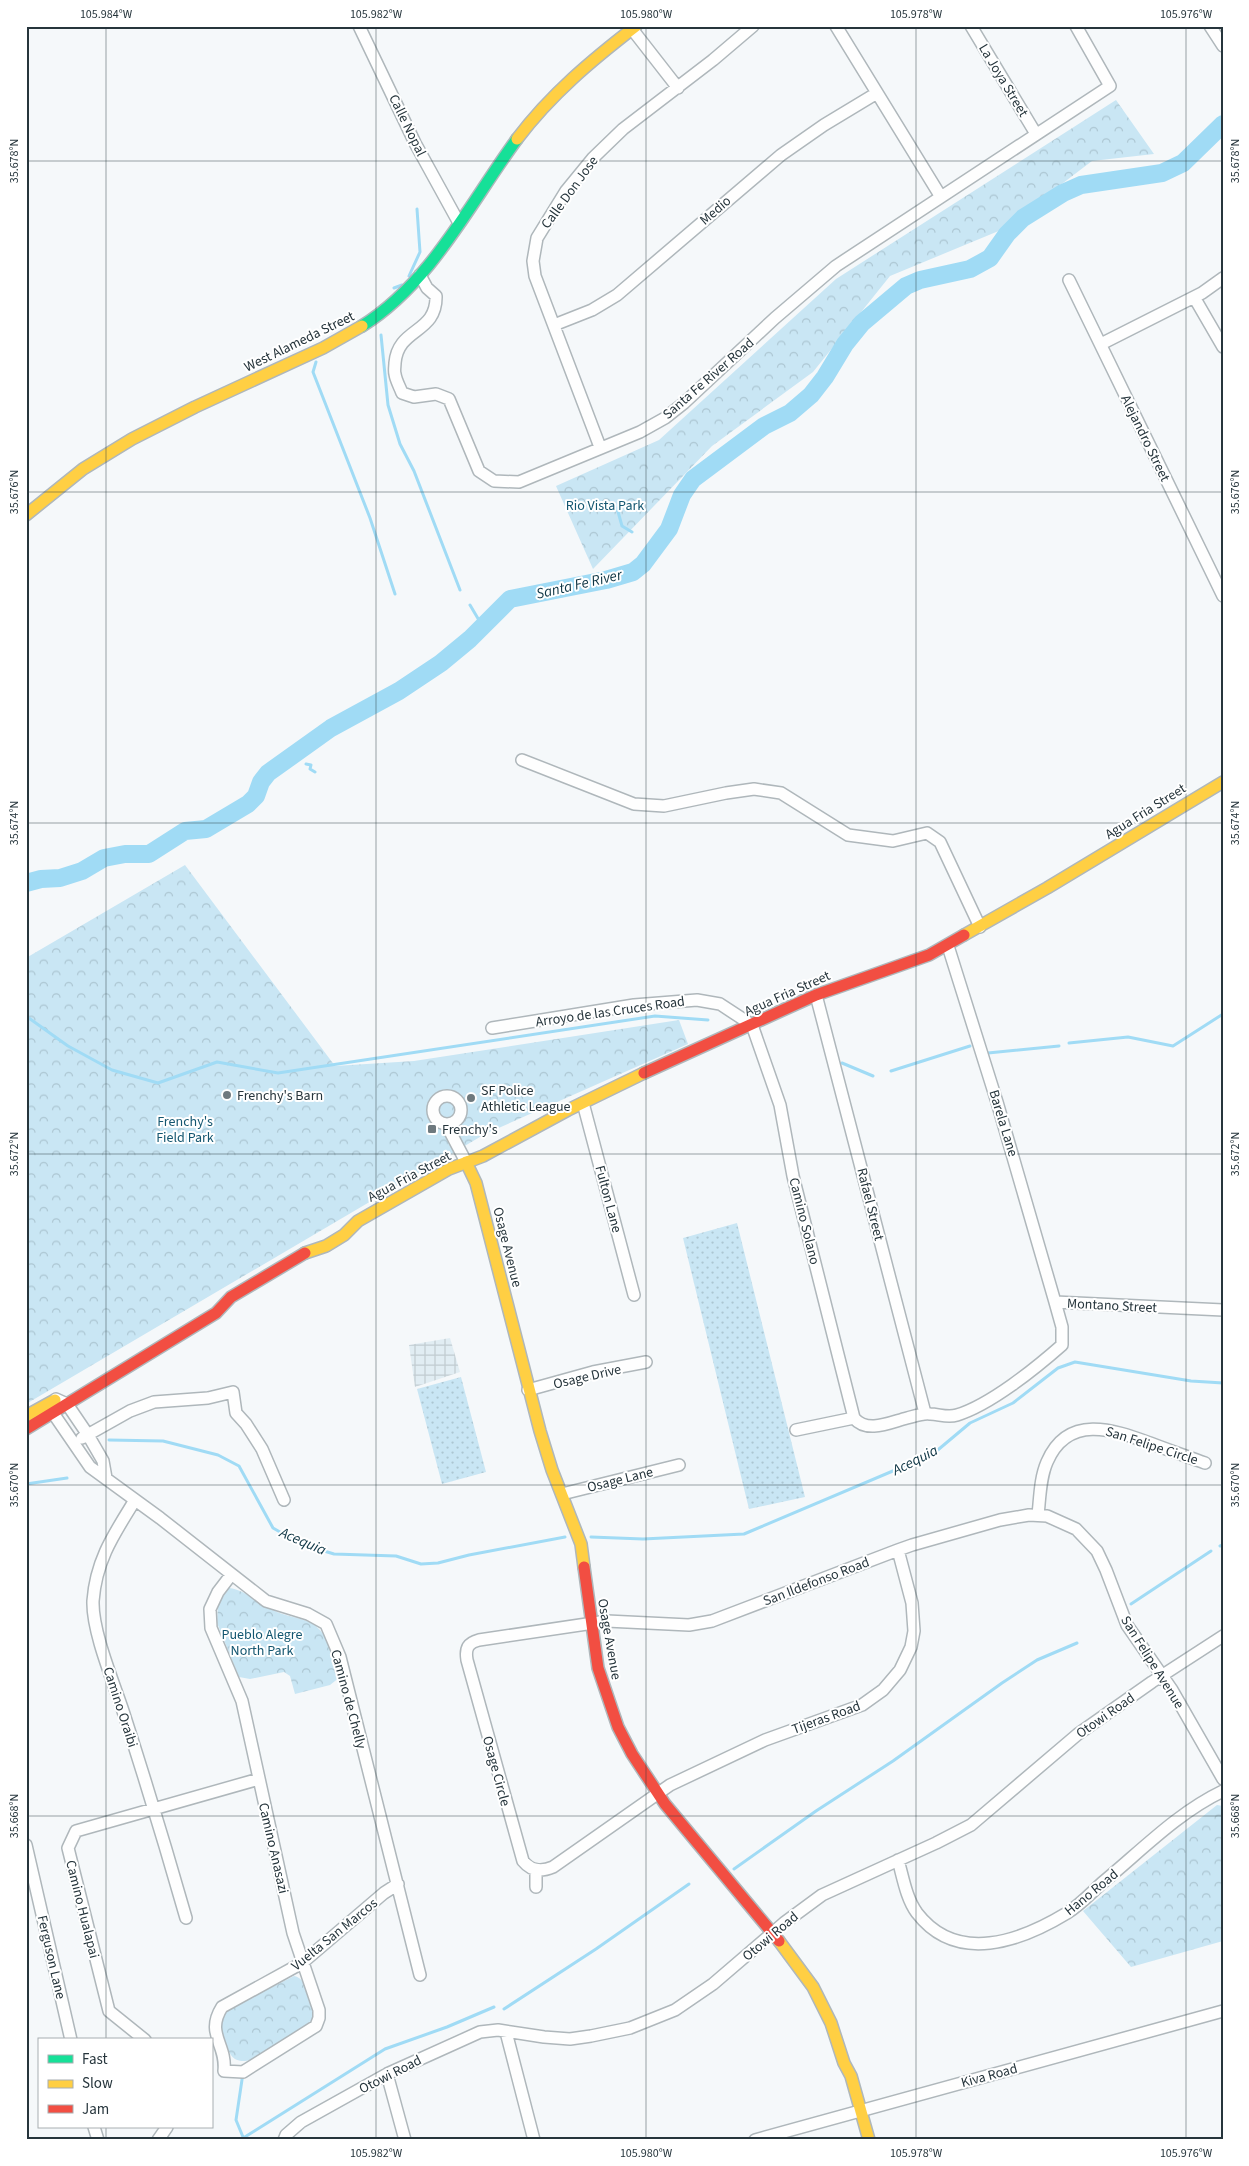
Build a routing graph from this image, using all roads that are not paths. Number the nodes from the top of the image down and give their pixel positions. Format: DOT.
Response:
graph roads {
  1 [pos="359,26"];
  2 [pos="753,26"];
  3 [pos="836,26"];
  4 [pos="971,26"];
  5 [pos="1076,26"];
  6 [pos="1210,26"];
  7 [pos="634,28"];
  8 [pos="1223,46"];
  9 [pos="678,88"];
  10 [pos="877,93"];
  11 [pos="1036,134"];
  12 [pos="941,197"];
  13 [pos="460,223"];
  14 [pos="420,275"];
  15 [pos="1223,278"];
  16 [pos="1068,280"];
  17 [pos="1194,297"];
  18 [pos="554,324"];
  19 [pos="1101,344"];
  20 [pos="1223,347"];
  21 [pos="600,447"];
  22 [pos="26,515"];
  23 [pos="1223,596"];
  24 [pos="522,760"];
  25 [pos="1223,782"];
  26 [pos="980,927"];
  27 [pos="948,946"];
  28 [pos="816,995"];
  29 [pos="752,1025"];
  30 [pos="492,1028"];
  31 [pos="583,1103"];
  32 [pos="446,1124"];
  33 [pos="466,1162"];
  34 [pos="634,1294"];
  35 [pos="231,1297"];
  36 [pos="1055,1302"];
  37 [pos="1223,1310"];
  38 [pos="646,1362"];
  39 [pos="528,1390"];
  40 [pos="56,1399"];
  41 [pos="67,1404"];
  42 [pos="53,1413"];
  43 [pos="924,1413"];
  44 [pos="26,1416"];
  45 [pos="854,1418"];
  46 [pos="26,1429"];
  47 [pos="796,1430"];
  48 [pos="88,1435"];
  49 [pos="74,1443"];
  50 [pos="1204,1463"];
  51 [pos="679,1465"];
  52 [pos="106,1478"];
  53 [pos="562,1494"];
  54 [pos="135,1500"];
  55 [pos="284,1500"];
  56 [pos="1038,1514"];
  57 [pos="898,1550"];
  58 [pos="231,1575"];
  59 [pos="591,1624"];
  60 [pos="1223,1636"];
  61 [pos="1162,1676"];
  62 [pos="259,1779"];
  63 [pos="1223,1779"];
  64 [pos="1223,1791"];
  65 [pos="658,1794"];
  66 [pos="154,1808"];
  67 [pos="26,1845"];
  68 [pos="898,1860"];
  69 [pos="536,1870"];
  70 [pos="398,1884"];
  71 [pos="536,1886"];
  72 [pos="186,1918"];
  73 [pos="773,1934"];
  74 [pos="302,1963"];
  75 [pos="420,1975"];
  76 [pos="1223,2011"];
  77 [pos="506,2032"];
  78 [pos="71,2038"];
  79 [pos="143,2038"];
  80 [pos="224,2071"];
  81 [pos="387,2074"];
  82 [pos="857,2112"];
  83 [pos="94,2128"];
  84 [pos="166,2128"];
  85 [pos="98,2140"];
  86 [pos="158,2140"];
  87 [pos="284,2140"];
  88 [pos="406,2140"];
  89 [pos="534,2140"];
  90 [pos="755,2140"];
  91 [pos="861,2140"];
  92 [pos="869,2140"];
  1 -- 13 [label="street, Calle Nopal"];
  2 -- 9 [label="street, Calle Don Jose"];
  3 -- 10 [label="street"];
  4 -- 11 [label="street, La Joya Street"];
  5 -- 11 [label="street, Santa Fe River Road"];
  6 -- 8 [label="street"];
  7 -- 9 [label="street"];
  7 -- 13 [label="street, West Alameda Street"];
  9 -- 18 [label="street, Calle Don Jose"];
  10 -- 12 [label="street"];
  10 -- 18 [label="street, Medio"];
  11 -- 12 [label="street, Santa Fe River Road"];
  12 -- 21 [label="street, Santa Fe River Road"];
  13 -- 14 [label="street, West Alameda Street"];
  14 -- 21 [label="street, Santa Fe River Road"];
  14 -- 22 [label="street, West Alameda Street"];
  15 -- 17 [label="street"];
  16 -- 19 [label="street, Alejandro Street"];
  17 -- 19 [label="street"];
  17 -- 20 [label="street"];
  18 -- 21 [label="street, Calle Don Jose"];
  19 -- 23 [label="street, Alejandro Street"];
  24 -- 26 [label="street"];
  25 -- 26 [label="street, Agua Fria Street"];
  26 -- 27 [label="street, Agua Fria Street"];
  27 -- 28 [label="street, Agua Fria Street"];
  27 -- 36 [label="street, Barela Lane"];
  28 -- 29 [label="street, Agua Fria Street"];
  28 -- 43 [label="street, Rafael Street"];
  29 -- 30 [label="street, Arroyo de las Cruces Road"];
  29 -- 31 [label="street, Agua Fria Street"];
  29 -- 45 [label="street, Camino Solano"];
  31 -- 33 [label="street, Agua Fria Street"];
  31 -- 34 [label="street, Fulton Lane"];
  32 -- 33 [label="street"];
  33 -- 35 [label="street, Agua Fria Street"];
  33 -- 39 [label="street, Osage Avenue"];
  35 -- 40 [label="street, Agua Fria Street"];
  35 -- 41 [label="street, Agua Fria Street"];
  36 -- 37 [label="street, Montano Street"];
  36 -- 43 [label="street, Montano Street"];
  38 -- 39 [label="street, Osage Drive"];
  39 -- 53 [label="street, Osage Avenue"];
  40 -- 41 [label="street"];
  40 -- 42 [label="street"];
  40 -- 44 [label="street, Agua Fria Street"];
  41 -- 42 [label="street, Agua Fria Street"];
  41 -- 48 [label="street"];
  42 -- 46 [label="street, Agua Fria Street"];
  42 -- 49 [label="street, Camino de Chelly"];
  43 -- 45 [label="street"];
  45 -- 47 [label="street"];
  48 -- 49 [label="street"];
  48 -- 52 [label="street"];
  48 -- 55 [label="street"];
  49 -- 52 [label="street, Camino de Chelly"];
  50 -- 56 [label="street, San Felipe Circle"];
  51 -- 53 [label="street, Osage Lane"];
  52 -- 54 [label="street, Camino de Chelly"];
  53 -- 59 [label="street, Osage Avenue"];
  54 -- 58 [label="street, Camino de Chelly"];
  54 -- 66 [label="street, Camino Oraibi"];
  56 -- 57 [label="street, San Ildefonso Road"];
  56 -- 61 [label="street, San Felipe Avenue"];
  57 -- 59 [label="street, San Ildefonso Road"];
  57 -- 65 [label="street, Tijeras Road"];
  58 -- 62 [label="street, Camino Anasazi"];
  58 -- 70 [label="street, Camino de Chelly"];
  59 -- 65 [label="street, Osage Avenue"];
  59 -- 69 [label="street, Osage Circle"];
  60 -- 61 [label="street, Otowi Road"];
  61 -- 63 [label="street, San Felipe Avenue"];
  61 -- 68 [label="street, Otowi Road"];
  62 -- 66 [label="street, Camino Hualapai"];
  62 -- 74 [label="street, Camino Anasazi"];
  64 -- 68 [label="street, Hano Road"];
  65 -- 69 [label="street"];
  65 -- 73 [label="street, Osage Avenue"];
  66 -- 72 [label="street, Camino Oraibi"];
  66 -- 79 [label="street, Camino Hualapai"];
  67 -- 78 [label="street, Ferguson Lane"];
  68 -- 73 [label="street, Otowi Road"];
  69 -- 71 [label="street"];
  70 -- 74 [label="street, Vuelta San Marcos"];
  70 -- 75 [label="street, Camino de Chelly"];
  73 -- 77 [label="street, Otowi Road"];
  73 -- 82 [label="street, Osage Avenue"];
  74 -- 80 [label="street, Vuelta San Marcos"];
  74 -- 80 [label="street, Camino Anasazi"];
  76 -- 82 [label="street, Kiva Road"];
  77 -- 81 [label="street, Otowi Road"];
  77 -- 89 [label="street"];
  81 -- 87 [label="street, Otowi Road"];
  81 -- 88 [label="street"];
  82 -- 90 [label="street, Kiva Road"];
  82 -- 91 [label="street, Osage Avenue"];
  82 -- 92 [label="street, Osage Avenue"];
  83 -- 85 [label="street"];
  84 -- 86 [label="street"];
}
